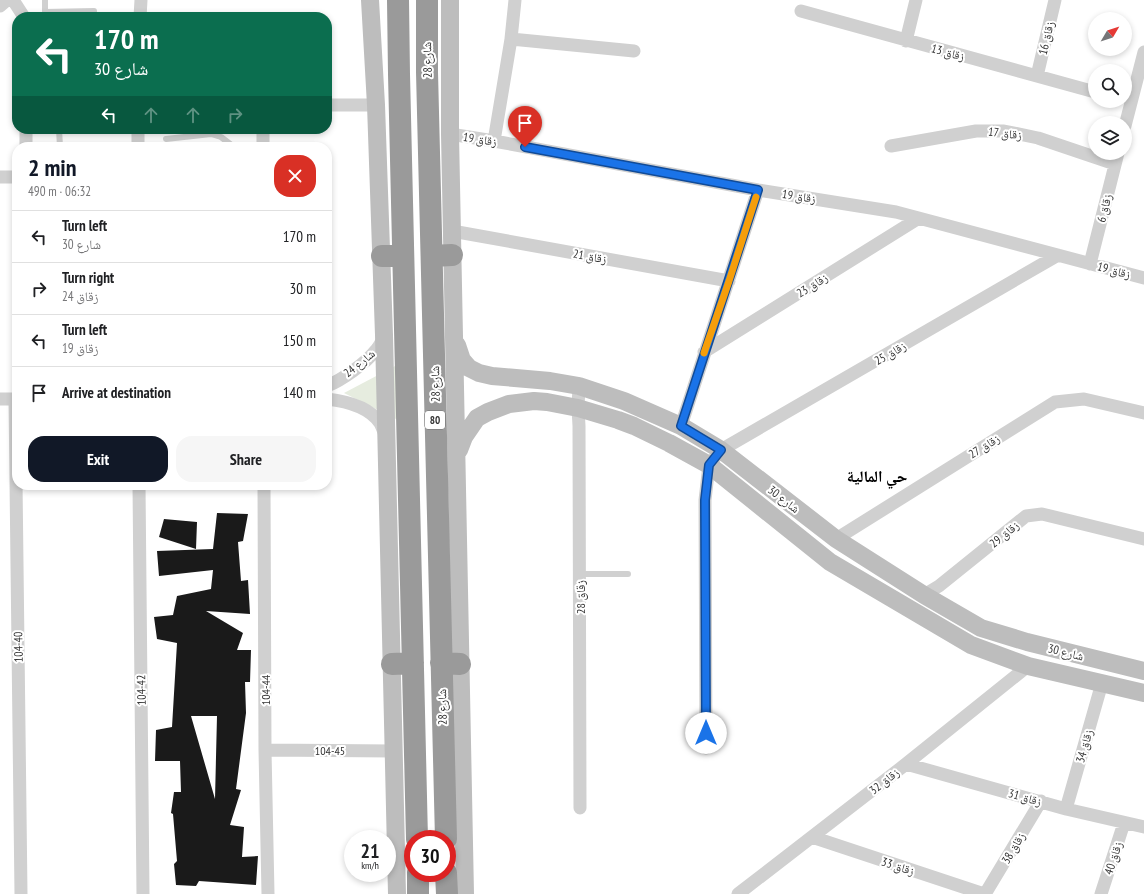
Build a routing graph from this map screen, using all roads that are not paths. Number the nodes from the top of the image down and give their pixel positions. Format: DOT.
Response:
graph roads {
  1 [pos="7,0"];
  2 [pos="13,0"];
  3 [pos="45,0"];
  4 [pos="140,0"];
  5 [pos="370,0"];
  6 [pos="398,0"];
  7 [pos="427,0"];
  8 [pos="450,0"];
  9 [pos="515,0"];
  10 [pos="916,0"];
  11 [pos="1055,0"];
  12 [pos="0,6"];
  13 [pos="94,11"];
  14 [pos="801,11"];
  15 [pos="21,12"];
  16 [pos="45,12"];
  17 [pos="78,12"];
  18 [pos="140,12"];
  19 [pos="511,38"];
  20 [pos="906,41"];
  21 [pos="634,51"];
  22 [pos="1144,52"];
  23 [pos="427,72"];
  24 [pos="399,74"];
  25 [pos="1037,76"];
  26 [pos="1132,89"];
  27 [pos="1088,90"];
  28 [pos="332,105"];
  29 [pos="376,105"];
  30 [pos="211,134"];
  31 [pos="211,134"];
  32 [pos="450,134"];
  33 [pos="166,139"];
  34 [pos="494,141"];
  35 [pos="228,142"];
  36 [pos="891,146"];
  37 [pos="1088,151"];
  38 [pos="1117,160"];
  39 [pos="0,177"];
  40 [pos="12,177"];
  41 [pos="758,190"];
  42 [pos="919,218"];
  43 [pos="452,231"];
  44 [pos="442,255"];
  45 [pos="1058,255"];
  46 [pos="392,256"];
  47 [pos="1090,264"];
  48 [pos="1144,278"];
  49 [pos="729,281"];
  50 [pos="454,316"];
  51 [pos="384,334"];
  52 [pos="704,352"];
  53 [pos="332,383"];
  54 [pos="579,386"];
  55 [pos="0,399"];
  56 [pos="12,399"];
  57 [pos="332,400"];
  58 [pos="578,408"];
  59 [pos="1144,413"];
  60 [pos="681,426"];
  61 [pos="386,436"];
  62 [pos="721,450"];
  63 [pos="457,459"];
  64 [pos="709,465"];
  65 [pos="17,490"];
  66 [pos="139,490"];
  67 [pos="264,490"];
  68 [pos="836,539"];
  69 [pos="1144,539"];
  70 [pos="580,574"];
  71 [pos="628,574"];
  72 [pos="924,595"];
  73 [pos="402,663"];
  74 [pos="450,664"];
  75 [pos="1028,666"];
  76 [pos="1144,671"];
  77 [pos="1102,683"];
  78 [pos="1144,693"];
  79 [pos="706,748"];
  80 [pos="265,750"];
  81 [pos="394,751"];
  82 [pos="906,764"];
  83 [pos="1041,801"];
  84 [pos="580,808"];
  85 [pos="1066,809"];
  86 [pos="1124,823"];
  87 [pos="1144,827"];
  88 [pos="416,830"];
  89 [pos="446,830"];
  90 [pos="812,837"];
  91 [pos="418,882"];
  92 [pos="446,882"];
  93 [pos="21,894"];
  94 [pos="143,894"];
  95 [pos="268,894"];
  96 [pos="397,894"];
  97 [pos="418,894"];
  98 [pos="447,894"];
  99 [pos="465,894"];
  100 [pos="738,894"];
  101 [pos="984,894"];
  102 [pos="1101,894"];
  1 -- 12 [label="street"];
  2 -- 15 [label="street"];
  3 -- 16 [label="lane"];
  4 -- 18 [label="street"];
  5 -- 29 [label="main road"];
  6 -- 24 [label="highway, 80"];
  7 -- 23 [label="highway, شارع 28 / 80"];
  8 -- 32 [label="main road"];
  9 -- 19 [label="street"];
  10 -- 20 [label="street"];
  11 -- 25 [label="street, زقاق 16"];
  13 -- 17 [label="lane"];
  14 -- 20 [label="street, زقاق 13"];
  19 -- 21 [label="street"];
  19 -- 34 [label="street"];
  20 -- 25 [label="street, زقاق 13"];
  22 -- 26 [label="street"];
  23 -- 24 [label="highway"];
  23 -- 44 [label="highway, شارع 28 / 80"];
  24 -- 46 [label="highway, 80"];
  25 -- 27 [label="street, زقاق 13"];
  28 -- 29 [label="street"];
  29 -- 46 [label="main road"];
  30 -- 35 [label="lane"];
  31 -- 33 [label="lane"];
  32 -- 34 [label="street, زقاق 19"];
  32 -- 43 [label="main road"];
  34 -- 41 [label="street, زقاق 19"];
  36 -- 37 [label="street, زقاق 17"];
  38 -- 47 [label="street, زقاق 6"];
  39 -- 40 [label="street"];
  41 -- 42 [label="street, زقاق 19"];
  41 -- 49 [label="street"];
  42 -- 45 [label="street, زقاق 19"];
  42 -- 52 [label="street, زقاق 23"];
  43 -- 44 [label="main road"];
  43 -- 49 [label="street, زقاق 21"];
  44 -- 50 [label="main road"];
  44 -- 74 [label="highway, شارع 28 / 80"];
  45 -- 47 [label="street, زقاق 19"];
  45 -- 62 [label="street, زقاق 25"];
  46 -- 51 [label="main road"];
  46 -- 73 [label="highway, 80"];
  47 -- 48 [label="street, زقاق 19"];
  49 -- 52 [label="street"];
  50 -- 54 [label="main road, شارع 30"];
  50 -- 63 [label="main road"];
  51 -- 53 [label="street, شارع 24"];
  51 -- 61 [label="main road"];
  52 -- 60 [label="street"];
  54 -- 58 [label="street, زقاق 28"];
  54 -- 60 [label="main road, شارع 30"];
  55 -- 56 [label="street"];
  57 -- 61 [label="street"];
  58 -- 63 [label="main road, شارع 30"];
  58 -- 64 [label="main road, شارع 30"];
  58 -- 70 [label="street, زقاق 28"];
  59 -- 68 [label="street, زقاق 27"];
  60 -- 62 [label="main road, شارع 30"];
  61 -- 73 [label="main road"];
  62 -- 64 [label="street"];
  62 -- 68 [label="main road, شارع 30"];
  63 -- 74 [label="main road"];
  64 -- 75 [label="main road, شارع 30"];
  64 -- 79 [label="street"];
  65 -- 93 [label="street, 104-40"];
  66 -- 94 [label="street, 104-42"];
  67 -- 80 [label="street, 104-44"];
  68 -- 72 [label="main road, شارع 30"];
  69 -- 72 [label="street, زقاق 29"];
  70 -- 71 [label="lane"];
  70 -- 84 [label="street, زقاق 28"];
  72 -- 76 [label="main road, شارع 30"];
  73 -- 81 [label="main road"];
  73 -- 88 [label="highway, 80"];
  74 -- 89 [label="highway, شارع 28 / 80"];
  74 -- 99 [label="main road"];
  75 -- 77 [label="main road, شارع 30"];
  75 -- 82 [label="street, زقاق 32"];
  77 -- 78 [label="main road, شارع 30"];
  77 -- 85 [label="street, زقاق 34"];
  80 -- 81 [label="street, 104-45"];
  80 -- 95 [label="street, 104-44"];
  81 -- 96 [label="main road"];
  82 -- 83 [label="street, زقاق 31"];
  82 -- 90 [label="street, زقاق 32"];
  83 -- 85 [label="street, زقاق 31"];
  83 -- 101 [label="street, زقاق 38"];
  85 -- 86 [label="street, زقاق 31"];
  86 -- 87 [label="street, زقاق 31"];
  86 -- 102 [label="street, زقاق 40"];
  90 -- 100 [label="street, زقاق 32"];
  90 -- 101 [label="street, زقاق 33"];
  91 -- 97 [label="highway"];
  92 -- 98 [label="highway"];
}
